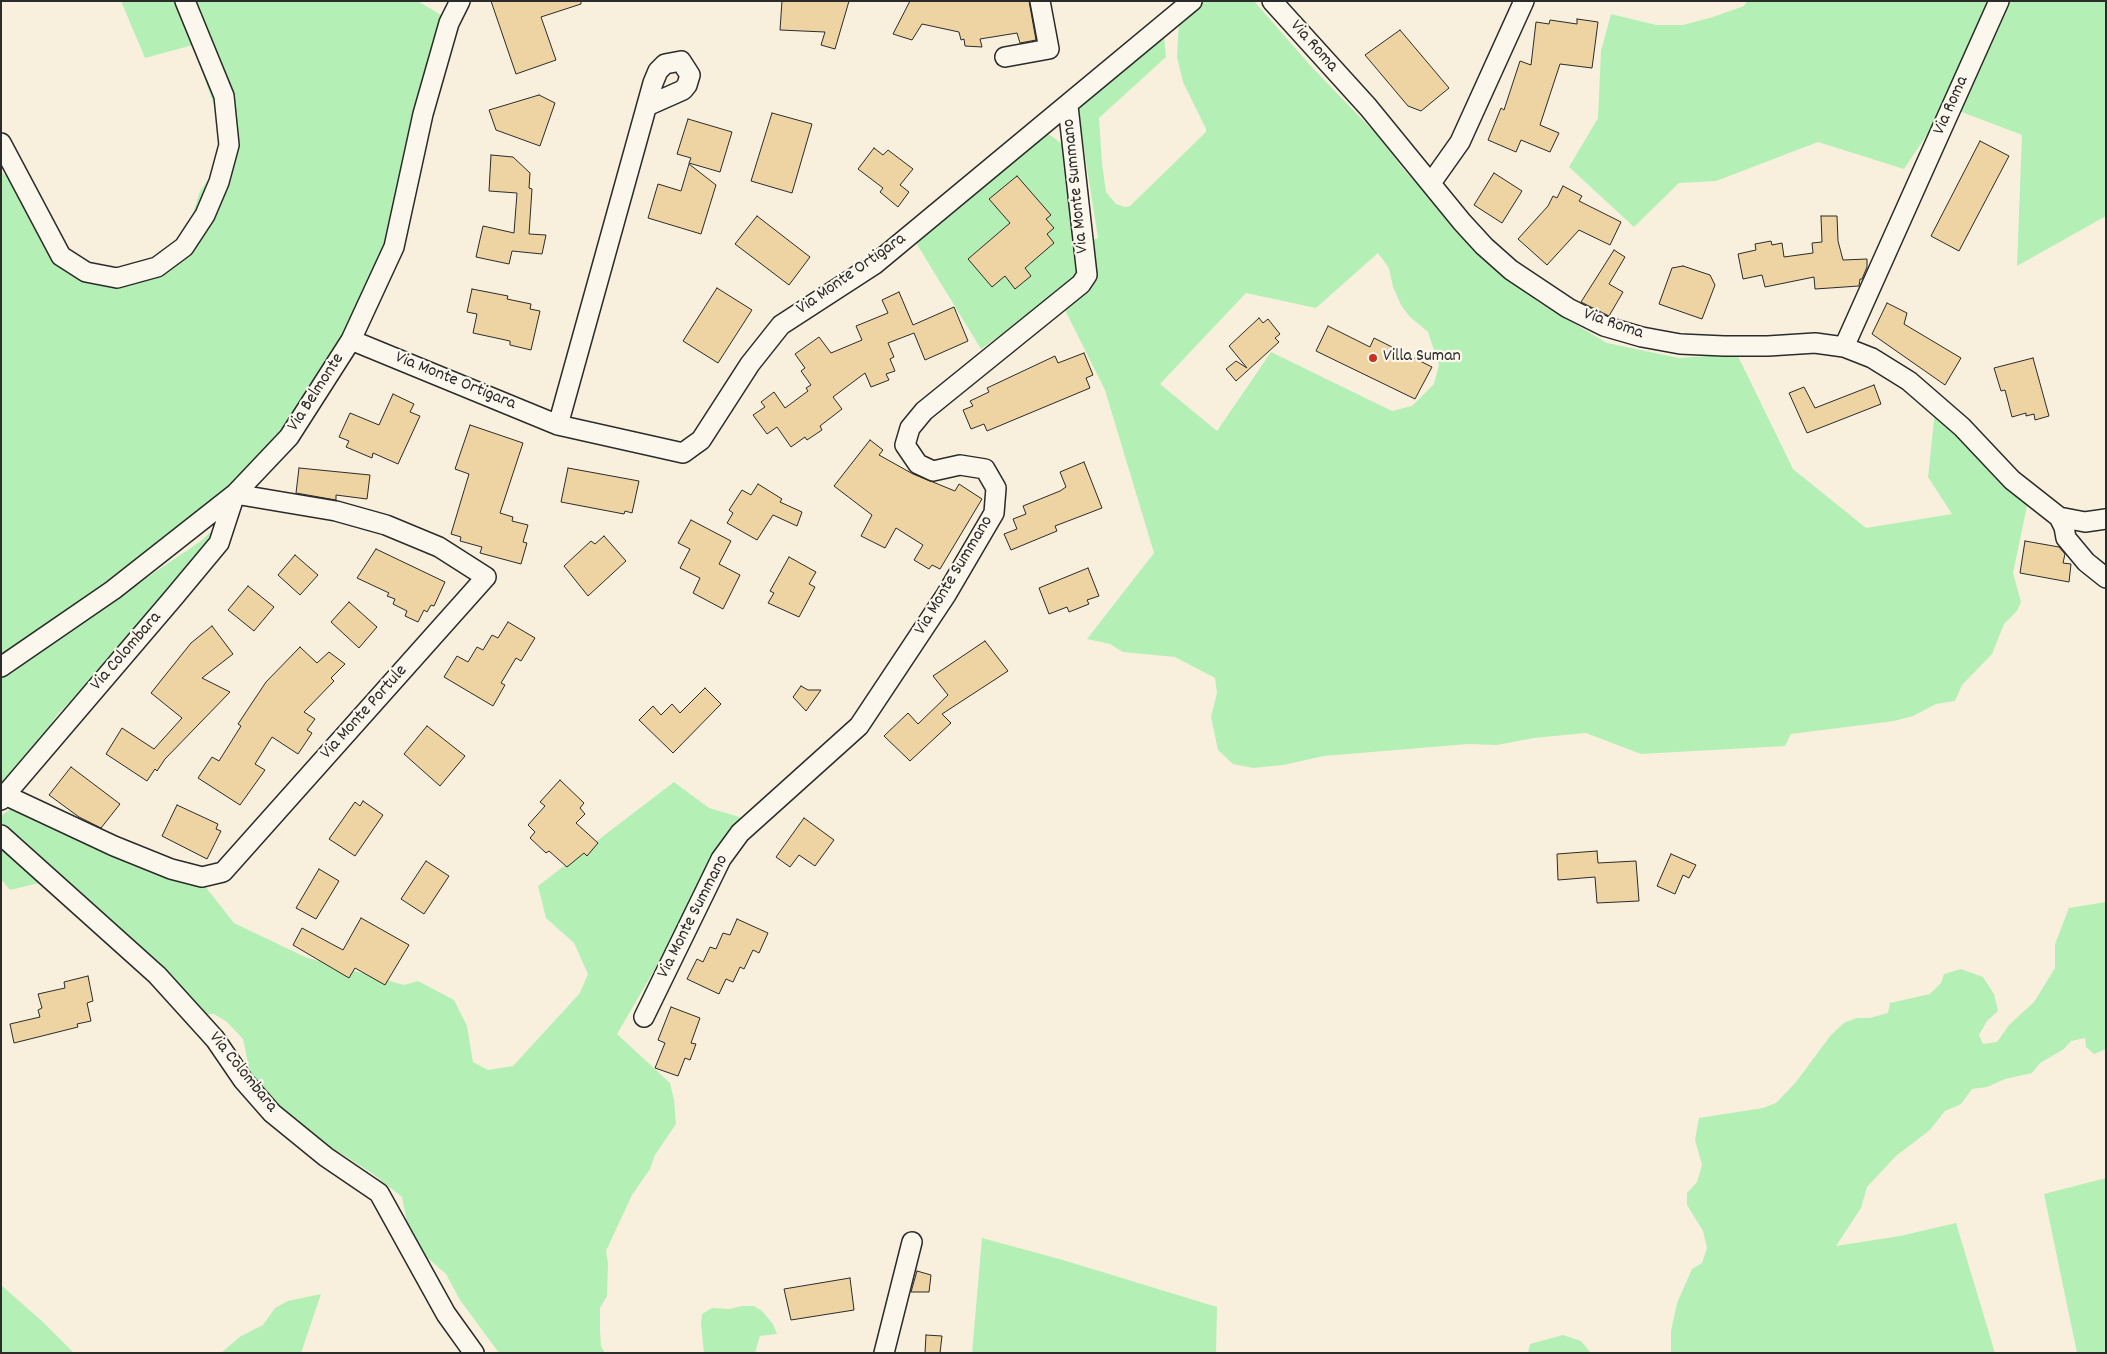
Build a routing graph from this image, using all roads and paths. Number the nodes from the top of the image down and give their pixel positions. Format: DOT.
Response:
graph roads {
  1 [pos="185,1"];
  2 [pos="460,1"];
  3 [pos="1040,1"];
  4 [pos="1192,1"];
  5 [pos="1272,1"];
  6 [pos="1524,1"];
  7 [pos="1999,1"];
  8 [pos="1005,57"];
  9 [pos="648,106"];
  10 [pos="1068,106"];
  11 [pos="1,144"];
  12 [pos="1432,183"];
  13 [pos="351,340"];
  14 [pos="1844,348"];
  15 [pos="558,424"];
  16 [pos="235,494"];
  17 [pos="2059,517"];
  18 [pos="2106,519"];
  19 [pos="2106,578"];
  20 [pos="1,667"];
  21 [pos="3,798"];
  22 [pos="1,835"];
  23 [pos="644,1017"];
  24 [pos="912,1242"];
  25 [pos="474,1353"];
  26 [pos="884,1353"];
  1 -- 11 [label="street"];
  2 -- 13 [label="street, Via Belmonte"];
  3 -- 8 [label="street"];
  4 -- 10 [label="street, Via Monte Ortigara"];
  5 -- 12 [label="street, Via Roma"];
  6 -- 12 [label="street"];
  7 -- 14 [label="street, Via Roma"];
  9 -- 15 [label="street"];
  10 -- 15 [label="street, Via Monte Ortigara"];
  10 -- 23 [label="street, Via Monte Summano"];
  12 -- 14 [label="street, Via Roma"];
  13 -- 15 [label="street, Via Monte Ortigara"];
  13 -- 16 [label="street, Via Belmonte"];
  14 -- 17 [label="street, Via Roma"];
  16 -- 20 [label="street, Via Belmonte"];
  16 -- 21 [label="street, Via Colombara"];
  16 -- 21 [label="street, Via Monte Portule"];
  17 -- 18 [label="street"];
  17 -- 19 [label="street"];
  22 -- 25 [label="street, Via Colombara"];
  24 -- 26 [label="street"];
}
